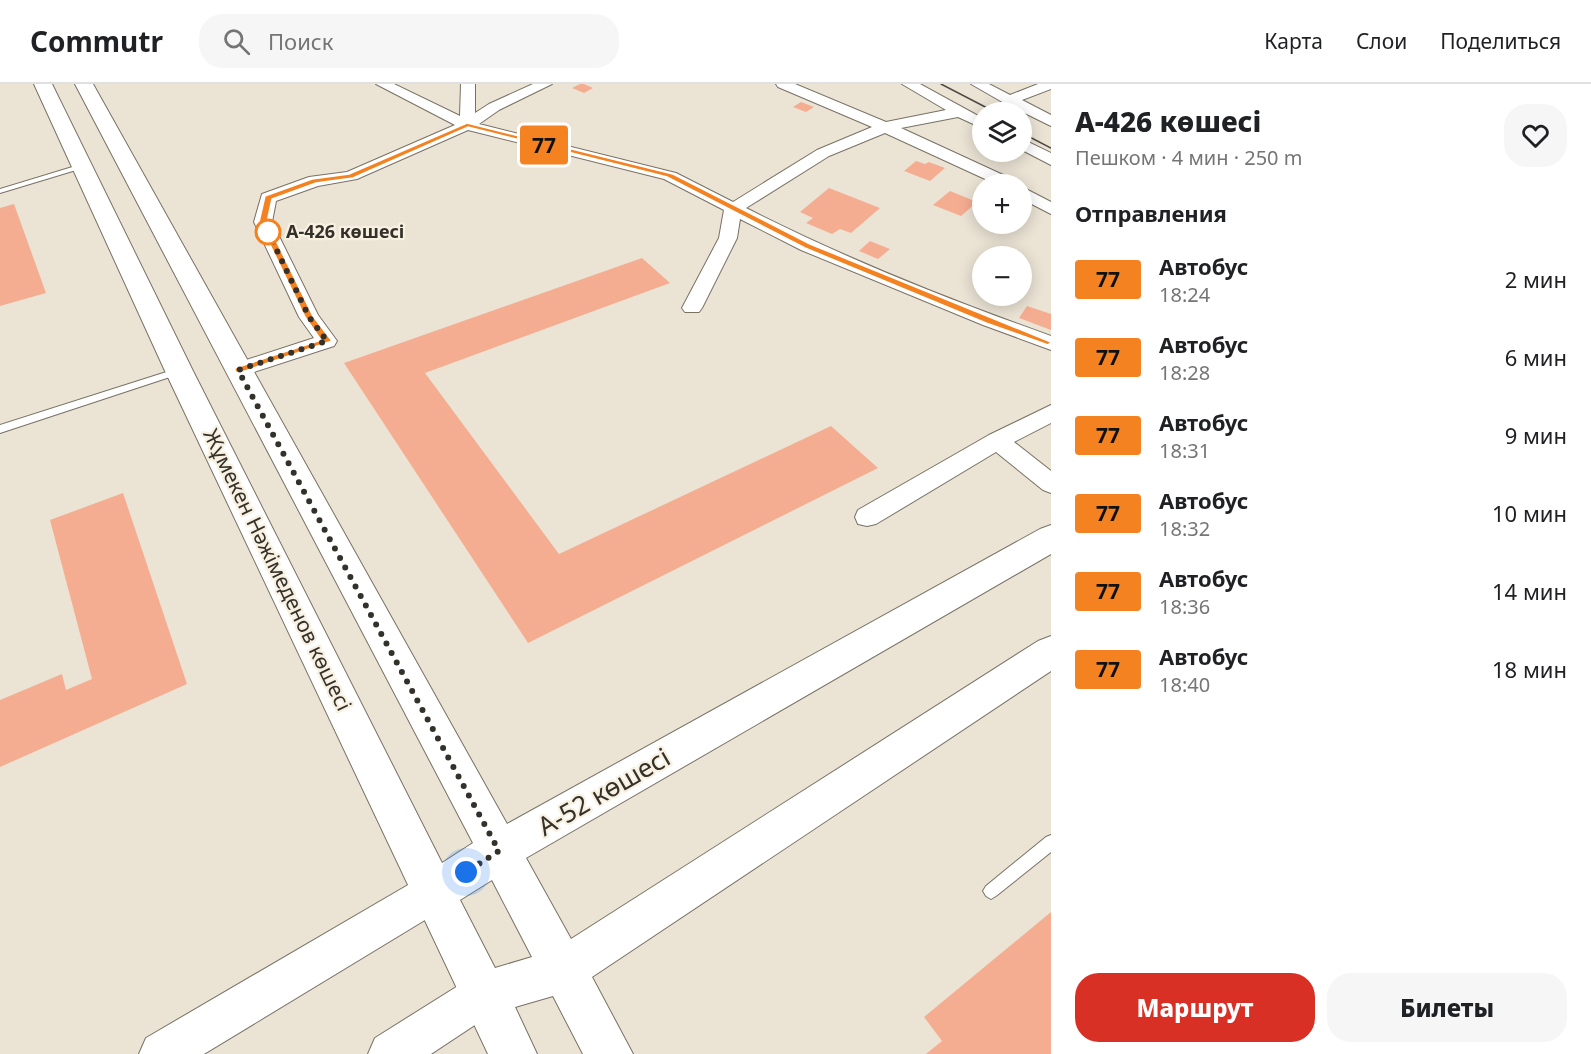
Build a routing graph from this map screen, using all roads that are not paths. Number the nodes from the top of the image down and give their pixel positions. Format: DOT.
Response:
graph roads {
  1 [pos="43,84"];
  2 [pos="84,84"];
  3 [pos="382,84"];
  4 [pos="468,84"];
  5 [pos="545,84"];
  6 [pos="783,84"];
  7 [pos="909,84"];
  8 [pos="978,84"];
  9 [pos="1051,84"];
  10 [pos="1010,100"];
  11 [pos="961,112"];
  12 [pos="972,118"];
  13 [pos="1051,121"];
  14 [pos="467,125"];
  15 [pos="885,127"];
  16 [pos="1032,150"];
  17 [pos="1051,160"];
  18 [pos="82,167"];
  19 [pos="986,174"];
  20 [pos="0,191"];
  21 [pos="1032,198"];
  22 [pos="733,209"];
  23 [pos="1051,209"];
  24 [pos="692,308"];
  25 [pos="1051,342"];
  26 [pos="238,370"];
  27 [pos="179,371"];
  28 [pos="1051,413"];
  29 [pos="0,429"];
  30 [pos="997,441"];
  31 [pos="1051,484"];
  32 [pos="867,517"];
  33 [pos="1051,538"];
  34 [pos="1051,652"];
  35 [pos="1051,842"];
  36 [pos="499,851"];
  37 [pos="991,891"];
  38 [pos="434,892"];
  39 [pos="563,970"];
  40 [pos="484,994"];
  41 [pos="162,1054"];
  42 [pos="391,1054"];
  43 [pos="513,1054"];
  44 [pos="609,1054"];
  1 -- 18 [label="main road, Жұмекен Нәжімеденов көшесі"];
  2 -- 26 [label="main road"];
  3 -- 14 [label="street"];
  4 -- 14 [label="street"];
  5 -- 14 [label="street"];
  6 -- 15 [label="street"];
  7 -- 11 [label="street"];
  8 -- 10 [label="street"];
  9 -- 10 [label="street"];
  10 -- 13 [label="street"];
  11 -- 12 [label="street"];
  11 -- 15 [label="street"];
  14 -- 22 [label="street"];
  14 -- 26 [label="street"];
  15 -- 19 [label="street"];
  15 -- 22 [label="street"];
  16 -- 17 [label="street"];
  18 -- 20 [label="lane"];
  18 -- 27 [label="main road, Жұмекен Нәжімеденов көшесі"];
  21 -- 23 [label="street"];
  22 -- 24 [label="street"];
  22 -- 25 [label="street"];
  26 -- 36 [label="main road"];
  27 -- 29 [label="lane"];
  27 -- 38 [label="main road, Жұмекен Нәжімеденов көшесі"];
  28 -- 30 [label="street"];
  30 -- 31 [label="street"];
  30 -- 32 [label="street"];
  33 -- 36 [label="main road, А-52 көшесі"];
  34 -- 39 [label="main road"];
  35 -- 37 [label="lane"];
  36 -- 38 [label="main road, А-52 көшесі"];
  36 -- 39 [label="main road"];
  38 -- 40 [label="main road, Жұмекен Нәжімеденов көшесі"];
  38 -- 41 [label="street, А-52 көшесі"];
  39 -- 40 [label="main road"];
  39 -- 44 [label="main road"];
  40 -- 42 [label="street"];
  40 -- 43 [label="main road, Жұмекен Нәжімеденов көшесі"];
}
